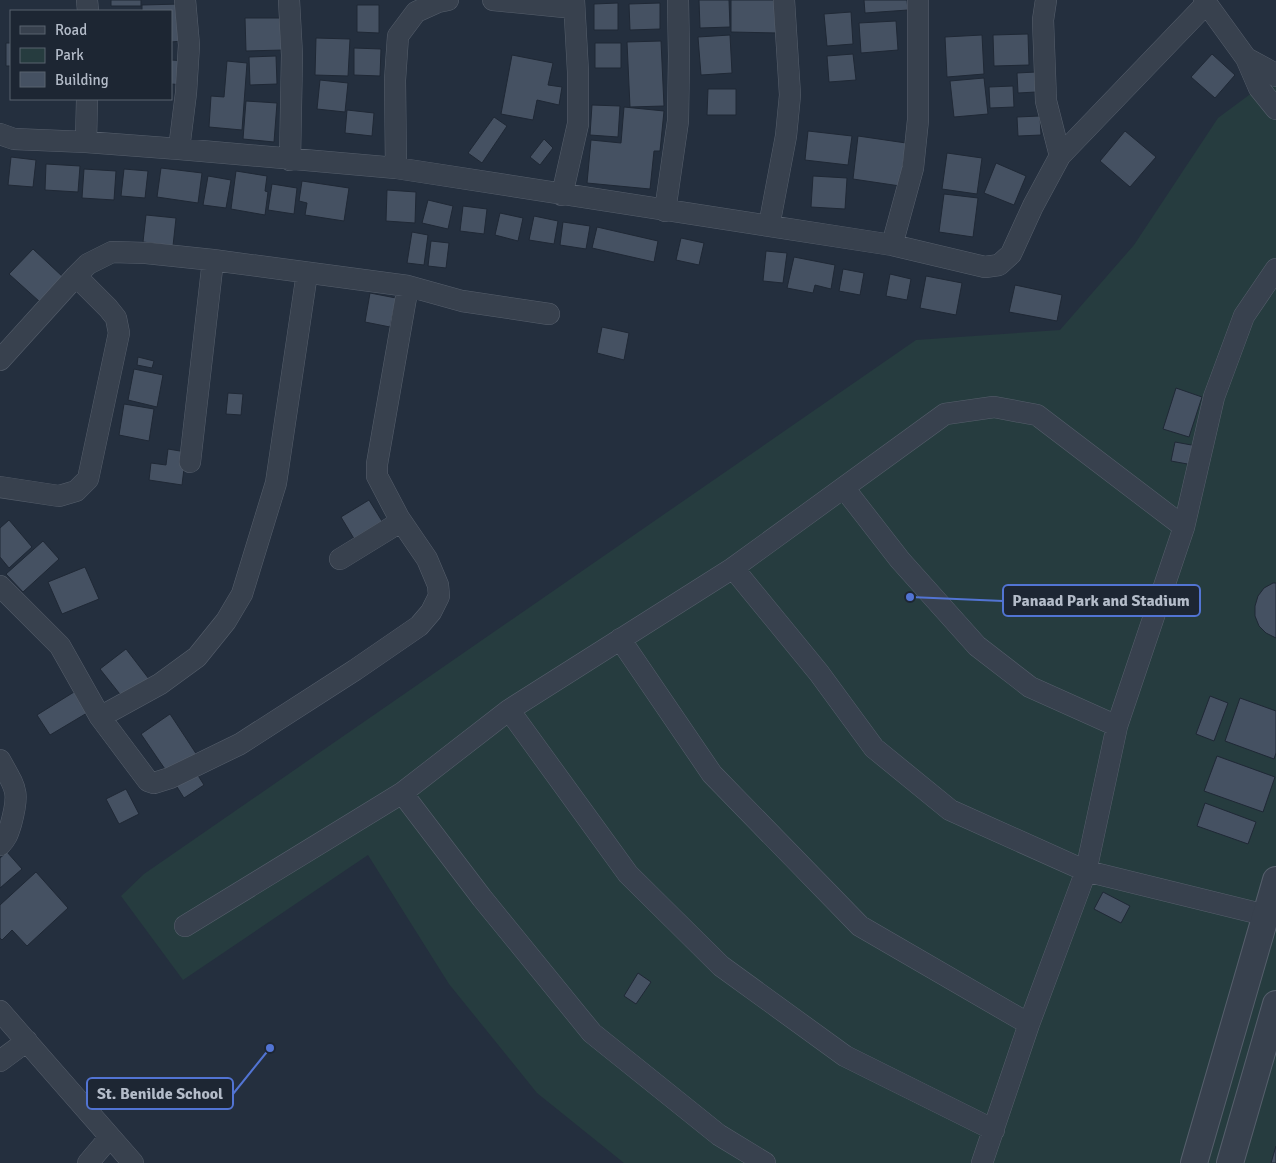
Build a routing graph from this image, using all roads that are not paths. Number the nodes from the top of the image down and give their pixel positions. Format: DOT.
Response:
graph roads {
  1 [pos="185,0"];
  2 [pos="289,0"];
  3 [pos="448,0"];
  4 [pos="493,0"];
  5 [pos="678,0"];
  6 [pos="784,0"];
  7 [pos="918,0"];
  8 [pos="1046,0"];
  9 [pos="1205,2"];
  10 [pos="574,4"];
  11 [pos="1246,58"];
  12 [pos="1276,76"];
  13 [pos="87,100"];
  14 [pos="1276,109"];
  15 [pos="0,134"];
  16 [pos="86,142"];
  17 [pos="179,149"];
  18 [pos="1060,156"];
  19 [pos="290,160"];
  20 [pos="396,168"];
  21 [pos="562,195"];
  22 [pos="665,211"];
  23 [pos="769,226"];
  24 [pos="892,245"];
  25 [pos="214,260"];
  26 [pos="1276,269"];
  27 [pos="307,272"];
  28 [pos="76,276"];
  29 [pos="408,286"];
  30 [pos="549,314"];
  31 [pos="0,360"];
  32 [pos="190,462"];
  33 [pos="0,487"];
  34 [pos="844,488"];
  35 [pos="399,518"];
  36 [pos="1184,527"];
  37 [pos="340,559"];
  38 [pos="733,568"];
  39 [pos="0,586"];
  40 [pos="620,639"];
  41 [pos="509,710"];
  42 [pos="100,717"];
  43 [pos="1117,726"];
  44 [pos="0,760"];
  45 [pos="402,793"];
  46 [pos="0,845"];
  47 [pos="1086,871"];
  48 [pos="1272,895"];
  49 [pos="185,926"];
  50 [pos="1276,1004"];
  51 [pos="0,1011"];
  52 [pos="1029,1024"];
  53 [pos="27,1042"];
  54 [pos="0,1061"];
  55 [pos="994,1130"];
  56 [pos="110,1137"];
  57 [pos="88,1163"];
  58 [pos="133,1163"];
  59 [pos="766,1163"];
  60 [pos="982,1163"];
  61 [pos="1194,1163"];
  62 [pos="1230,1163"];
  1 -- 17 [label="street"];
  2 -- 19 [label="street"];
  3 -- 20 [label="street"];
  4 -- 10 [label="street"];
  5 -- 22 [label="street"];
  6 -- 23 [label="street"];
  7 -- 24 [label="street"];
  8 -- 18 [label="street"];
  9 -- 11 [label="street"];
  9 -- 18 [label="street"];
  10 -- 21 [label="street"];
  11 -- 12 [label="street"];
  11 -- 14 [label="street"];
  13 -- 16 [label="street"];
  15 -- 16 [label="street"];
  16 -- 17 [label="street"];
  17 -- 19 [label="street"];
  18 -- 24 [label="street"];
  19 -- 20 [label="street"];
  20 -- 21 [label="street"];
  21 -- 22 [label="street"];
  22 -- 23 [label="street"];
  23 -- 24 [label="street"];
  25 -- 27 [label="street"];
  25 -- 28 [label="street"];
  25 -- 32 [label="street"];
  26 -- 36 [label="street"];
  27 -- 29 [label="street"];
  27 -- 42 [label="street"];
  28 -- 31 [label="street"];
  28 -- 33 [label="street"];
  29 -- 30 [label="street"];
  29 -- 35 [label="street"];
  34 -- 36 [label="street"];
  34 -- 38 [label="street"];
  34 -- 43 [label="street"];
  35 -- 37 [label="street"];
  35 -- 42 [label="street"];
  36 -- 43 [label="street"];
  38 -- 40 [label="street"];
  38 -- 47 [label="street"];
  39 -- 42 [label="street"];
  40 -- 41 [label="street"];
  40 -- 52 [label="street"];
  41 -- 45 [label="street"];
  41 -- 55 [label="street"];
  43 -- 47 [label="street"];
  44 -- 46 [label="street"];
  45 -- 49 [label="street"];
  45 -- 59 [label="street"];
  47 -- 48 [label="street"];
  47 -- 52 [label="street"];
  48 -- 61 [label="street"];
  50 -- 62 [label="street"];
  51 -- 53 [label="street"];
  52 -- 55 [label="street"];
  53 -- 54 [label="street"];
  53 -- 56 [label="street"];
  55 -- 60 [label="street"];
  56 -- 57 [label="street"];
  56 -- 58 [label="street"];
}
